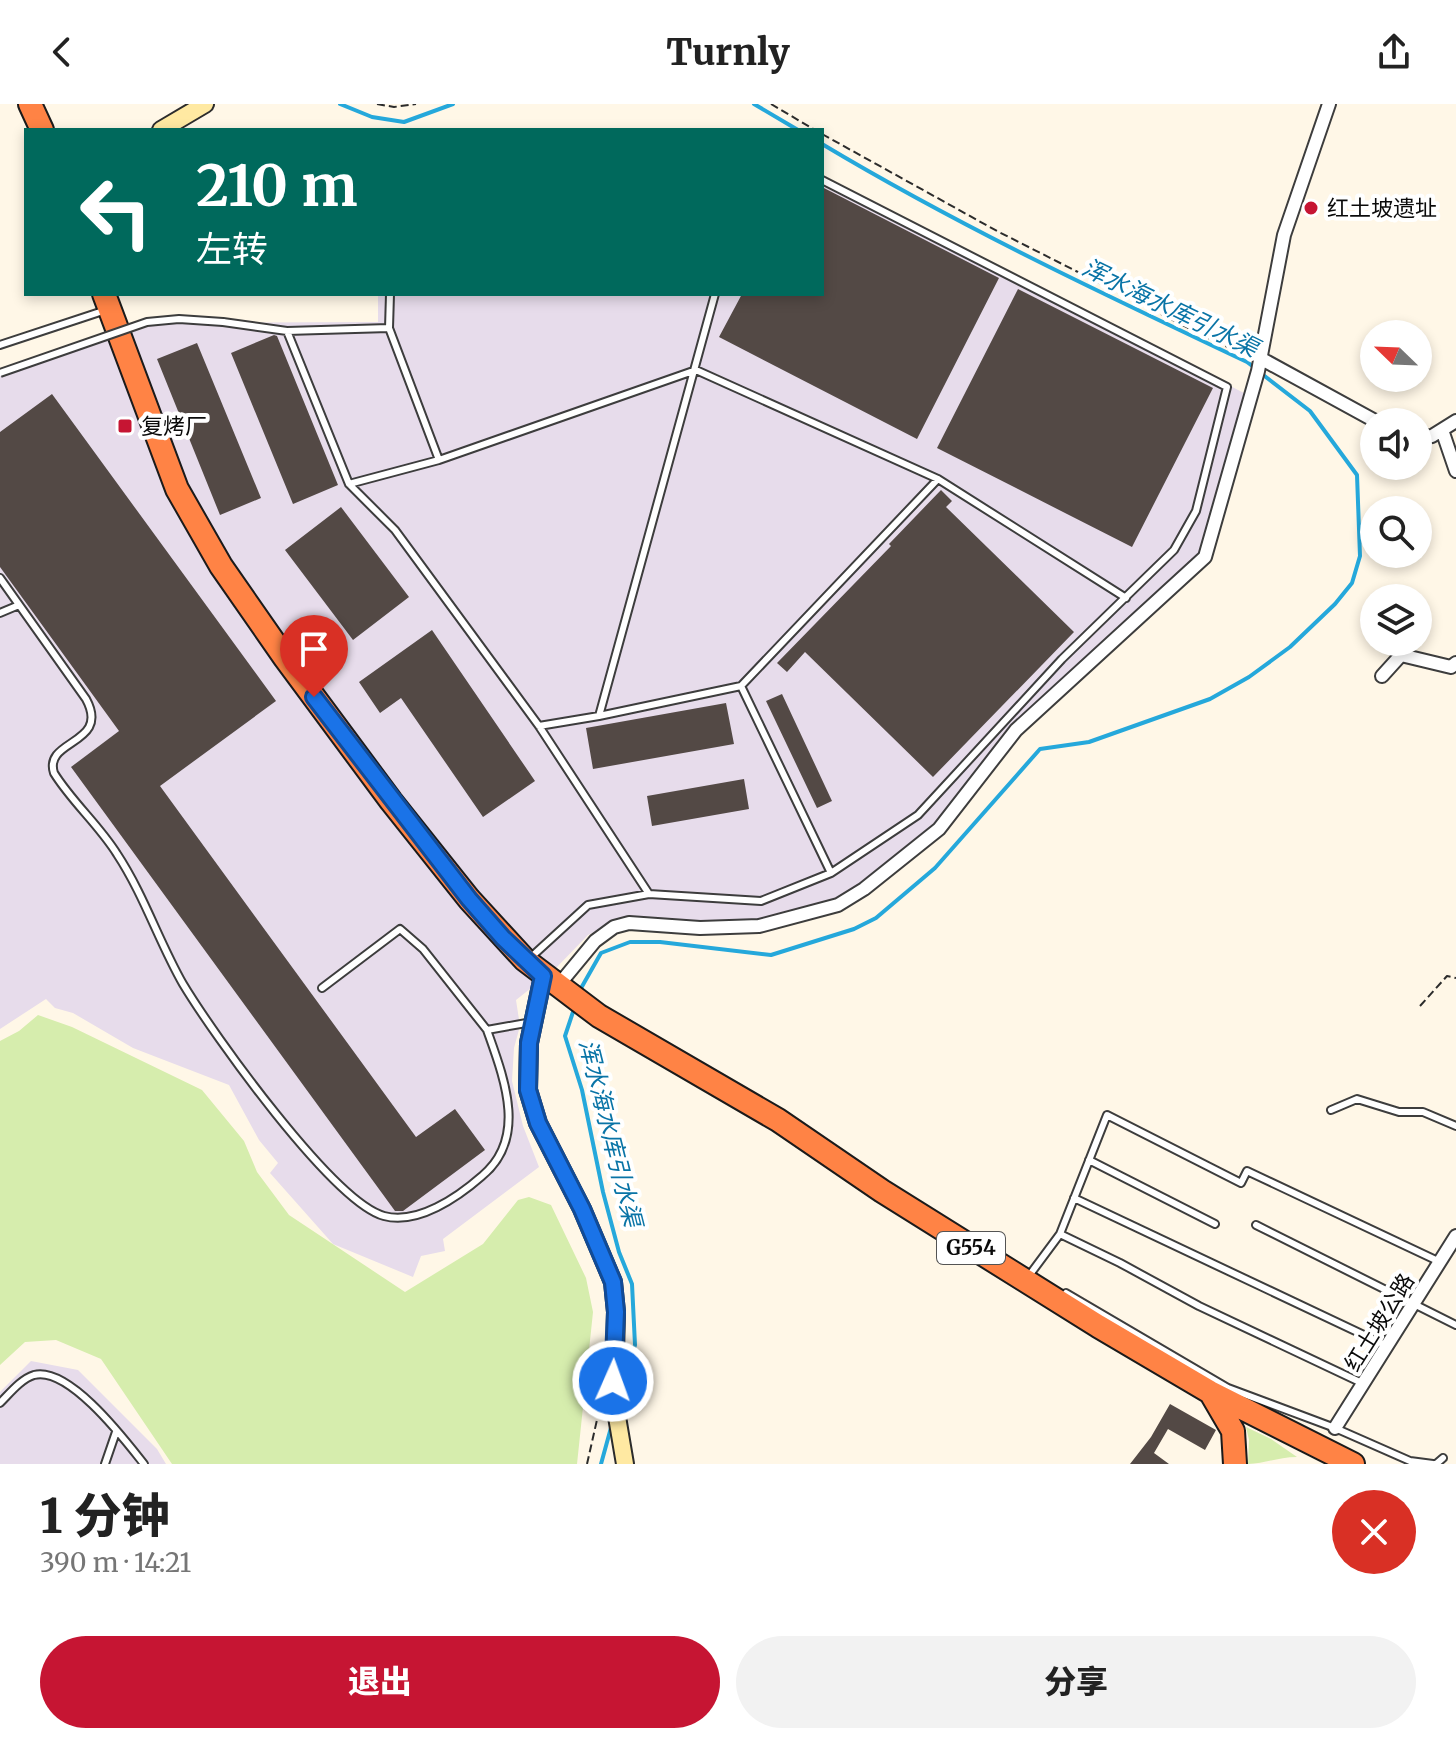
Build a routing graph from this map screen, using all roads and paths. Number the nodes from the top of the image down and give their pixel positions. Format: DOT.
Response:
graph roads {
  1 [pos="30,104"];
  2 [pos="205,104"];
  3 [pos="377,104"];
  4 [pos="416,104"];
  5 [pos="771,104"];
  6 [pos="1329,104"];
  7 [pos="41,128"];
  8 [pos="164,128"];
  9 [pos="812,128"];
  10 [pos="824,135"];
  11 [pos="824,181"];
  12 [pos="390,296"];
  13 [pos="714,296"];
  14 [pos="107,302"];
  15 [pos="389,328"];
  16 [pos="287,331"];
  17 [pos="0,345"];
  18 [pos="1259,365"];
  19 [pos="696,370"];
  20 [pos="0,373"];
  21 [pos="1360,414"];
  22 [pos="1456,421"];
  23 [pos="1442,430"];
  24 [pos="1432,436"];
  25 [pos="439,460"];
  26 [pos="1456,471"];
  27 [pos="938,479"];
  28 [pos="349,484"];
  29 [pos="0,578"];
  30 [pos="1126,598"];
  31 [pos="19,605"];
  32 [pos="0,613"];
  33 [pos="1456,663"];
  34 [pos="1382,676"];
  35 [pos="741,686"];
  36 [pos="599,716"];
  37 [pos="539,726"];
  38 [pos="831,873"];
  39 [pos="649,894"];
  40 [pos="526,961"];
  41 [pos="1456,978"];
  42 [pos="556,986"];
  43 [pos="322,988"];
  44 [pos="1420,1006"];
  45 [pos="532,1022"];
  46 [pos="487,1030"];
  47 [pos="1331,1110"];
  48 [pos="1456,1126"];
  49 [pos="1089,1160"];
  50 [pos="1074,1198"];
  51 [pos="1215,1224"];
  52 [pos="1256,1225"];
  53 [pos="1060,1234"];
  54 [pos="1456,1236"];
  55 [pos="1440,1262"];
  56 [pos="1027,1276"];
  57 [pos="1045,1281"];
  58 [pos="1058,1288"];
  59 [pos="1414,1302"];
  60 [pos="1456,1325"];
  61 [pos="1387,1346"];
  62 [pos="613,1381"];
  63 [pos="1364,1384"];
  64 [pos="1210,1392"];
  65 [pos="0,1403"];
  66 [pos="1335,1428"];
  67 [pos="116,1432"];
  68 [pos="1443,1458"];
  69 [pos="105,1464"];
  70 [pos="144,1464"];
  71 [pos="587,1464"];
  72 [pos="625,1464"];
  73 [pos="1235,1464"];
  74 [pos="1353,1464"];
  75 [pos="1434,1464"];
  1 -- 7 [label="highway"];
  2 -- 8 [label="main road"];
  3 -- 4 [label="path"];
  5 -- 9 [label="path"];
  6 -- 18 [label="street"];
  10 -- 18 [label="path"];
  11 -- 30 [label="lane"];
  12 -- 15 [label="lane"];
  13 -- 19 [label="lane"];
  14 -- 17 [label="lane"];
  14 -- 40 [label="highway, G554"];
  15 -- 16 [label="lane"];
  15 -- 25 [label="lane"];
  16 -- 20 [label="lane, bridge"];
  16 -- 28 [label="lane"];
  18 -- 21 [label="street"];
  18 -- 42 [label="street"];
  19 -- 25 [label="lane"];
  19 -- 27 [label="lane"];
  19 -- 36 [label="lane"];
  22 -- 23 [label="street"];
  23 -- 24 [label="street"];
  23 -- 26 [label="street"];
  25 -- 28 [label="lane"];
  27 -- 30 [label="lane"];
  27 -- 35 [label="lane"];
  28 -- 37 [label="lane"];
  29 -- 31 [label="lane"];
  30 -- 38 [label="lane"];
  31 -- 32 [label="lane"];
  31 -- 46 [label="lane"];
  33 -- 34 [label="street"];
  35 -- 36 [label="lane"];
  35 -- 38 [label="lane"];
  36 -- 37 [label="lane"];
  37 -- 39 [label="lane"];
  38 -- 39 [label="lane"];
  39 -- 40 [label="lane"];
  40 -- 42 [label="highway, G554"];
  41 -- 44 [label="path"];
  42 -- 45 [label="main road"];
  42 -- 56 [label="highway, G554"];
  43 -- 46 [label="lane"];
  45 -- 46 [label="lane"];
  45 -- 62 [label="main road"];
  47 -- 48 [label="lane"];
  49 -- 50 [label="lane"];
  49 -- 51 [label="lane"];
  49 -- 55 [label="lane"];
  50 -- 53 [label="lane"];
  50 -- 61 [label="lane"];
  52 -- 59 [label="lane"];
  53 -- 56 [label="lane"];
  53 -- 63 [label="lane"];
  54 -- 55 [label="street, 红土坡公路"];
  55 -- 59 [label="street, 红土坡公路"];
  56 -- 57 [label="lane"];
  56 -- 64 [label="highway, G554"];
  58 -- 66 [label="lane"];
  59 -- 60 [label="lane"];
  59 -- 61 [label="street, 红土坡公路"];
  61 -- 63 [label="street, 红土坡公路"];
  62 -- 71 [label="path"];
  62 -- 72 [label="main road"];
  63 -- 66 [label="street, 红土坡公路"];
  64 -- 73 [label="highway"];
  64 -- 74 [label="highway, G554"];
  65 -- 67 [label="lane"];
  66 -- 75 [label="lane"];
  67 -- 69 [label="lane"];
  67 -- 70 [label="lane"];
  68 -- 75 [label="lane"];
}
